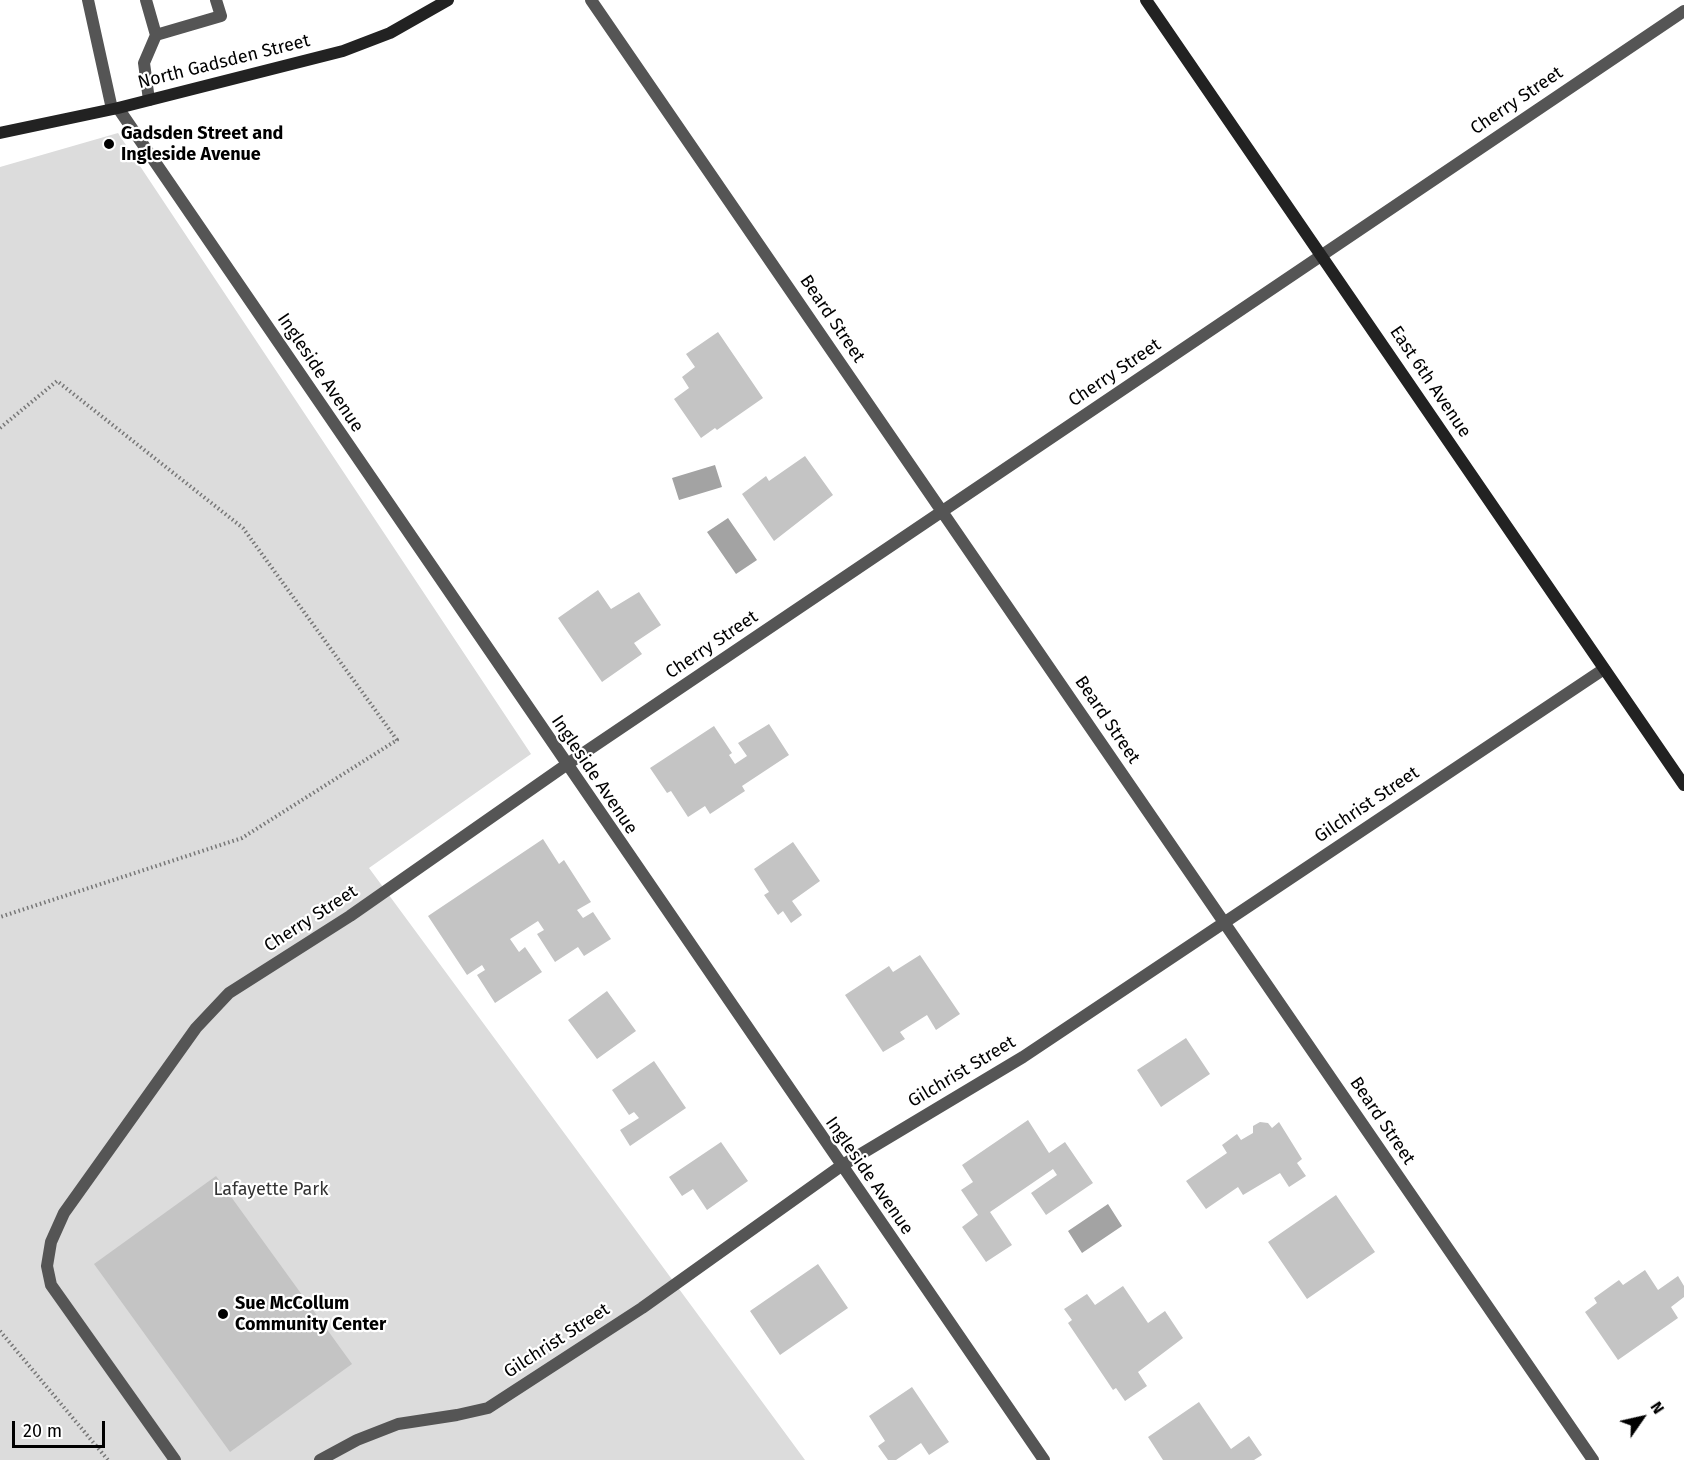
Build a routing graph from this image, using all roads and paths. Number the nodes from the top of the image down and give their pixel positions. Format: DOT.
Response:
graph roads {
  1 [pos="88,0"];
  2 [pos="146,0"];
  3 [pos="216,0"];
  4 [pos="448,0"];
  5 [pos="591,0"];
  6 [pos="1146,0"];
  7 [pos="431,5"];
  8 [pos="1684,11"];
  9 [pos="156,35"];
  10 [pos="149,100"];
  11 [pos="115,109"];
  12 [pos="0,133"];
  13 [pos="1320,254"];
  14 [pos="0,428"];
  15 [pos="943,512"];
  16 [pos="1604,669"];
  17 [pos="566,765"];
  18 [pos="1684,784"];
  19 [pos="0,917"];
  20 [pos="1224,922"];
  21 [pos="841,1166"];
  22 [pos="0,1331"];
  23 [pos="1039,1458"];
  24 [pos="108,1460"];
  25 [pos="175,1460"];
  26 [pos="320,1460"];
  27 [pos="1593,1460"];
  1 -- 11 [label="street"];
  2 -- 9 [label="street"];
  3 -- 9 [label="street"];
  4 -- 7 [label="street, North Gadsden Street"];
  5 -- 15 [label="street, Beard Street"];
  6 -- 13 [label="street, East 6th Avenue"];
  7 -- 10 [label="street, North Gadsden Street"];
  8 -- 13 [label="street, Cherry Street"];
  9 -- 10 [label="street"];
  10 -- 11 [label="street, North Gadsden Street"];
  11 -- 12 [label="street, North Gadsden Street"];
  11 -- 17 [label="street, Ingleside Avenue"];
  13 -- 15 [label="street, Cherry Street"];
  13 -- 16 [label="street, East 6th Avenue"];
  14 -- 19 [label="path"];
  15 -- 17 [label="street, Cherry Street"];
  15 -- 20 [label="street, Beard Street"];
  16 -- 18 [label="street, East 6th Avenue"];
  16 -- 20 [label="street, Gilchrist Street"];
  17 -- 21 [label="street, Ingleside Avenue"];
  17 -- 25 [label="street, Cherry Street"];
  20 -- 21 [label="street, Gilchrist Street"];
  20 -- 27 [label="street, Beard Street"];
  21 -- 23 [label="street, Ingleside Avenue"];
  21 -- 26 [label="street, Gilchrist Street"];
  22 -- 24 [label="path"];
}
